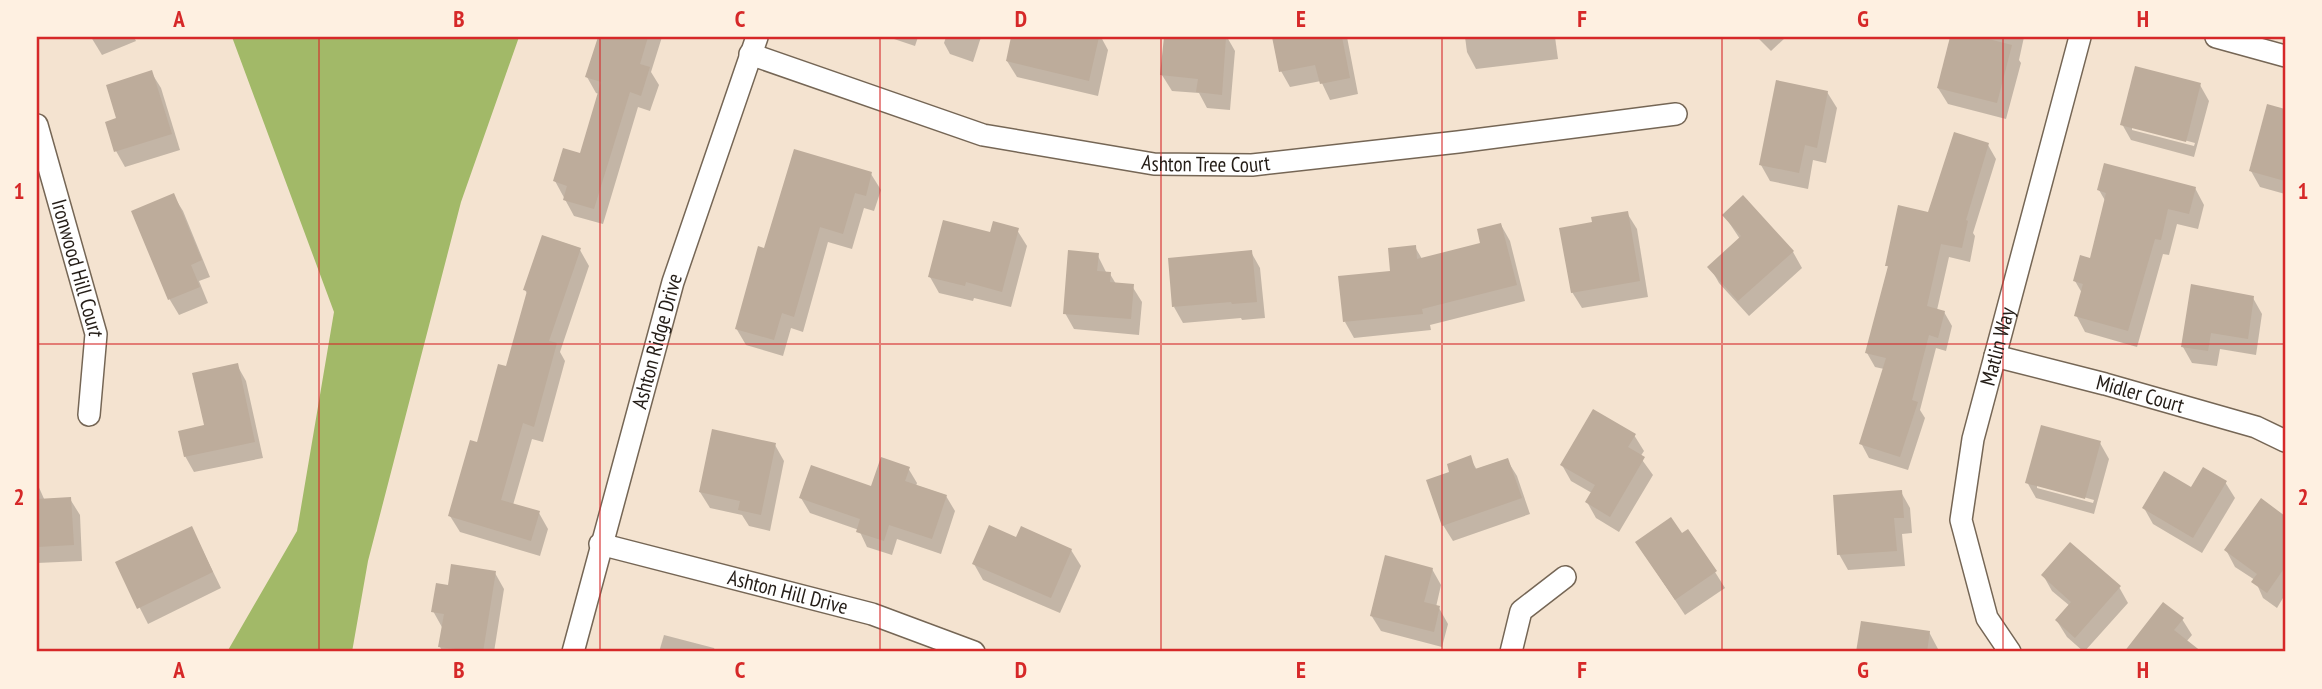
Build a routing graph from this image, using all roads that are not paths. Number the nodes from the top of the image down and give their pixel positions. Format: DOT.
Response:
graph roads {
  1 [pos="2080,37"];
  2 [pos="2216,37"];
  3 [pos="754,45"];
  4 [pos="2285,56"];
  5 [pos="1676,114"];
  6 [pos="37,125"];
  7 [pos="1995,356"];
  8 [pos="89,415"];
  9 [pos="2285,441"];
  10 [pos="600,544"];
  11 [pos="1565,577"];
  12 [pos="573,652"];
  13 [pos="974,652"];
  14 [pos="1511,652"];
  15 [pos="2010,652"];
  1 -- 7 [label="street, Matlin Way"];
  2 -- 4 [label="street"];
  3 -- 5 [label="street, Ashton Tree Court"];
  3 -- 10 [label="street, Ashton Ridge Drive"];
  6 -- 8 [label="street, Ironwood Hill Court"];
  7 -- 9 [label="street, Midler Court"];
  7 -- 15 [label="street, Matlin Way"];
  10 -- 12 [label="street, Ashton Ridge Drive"];
  10 -- 13 [label="street, Ashton Hill Drive"];
  11 -- 14 [label="street"];
}
